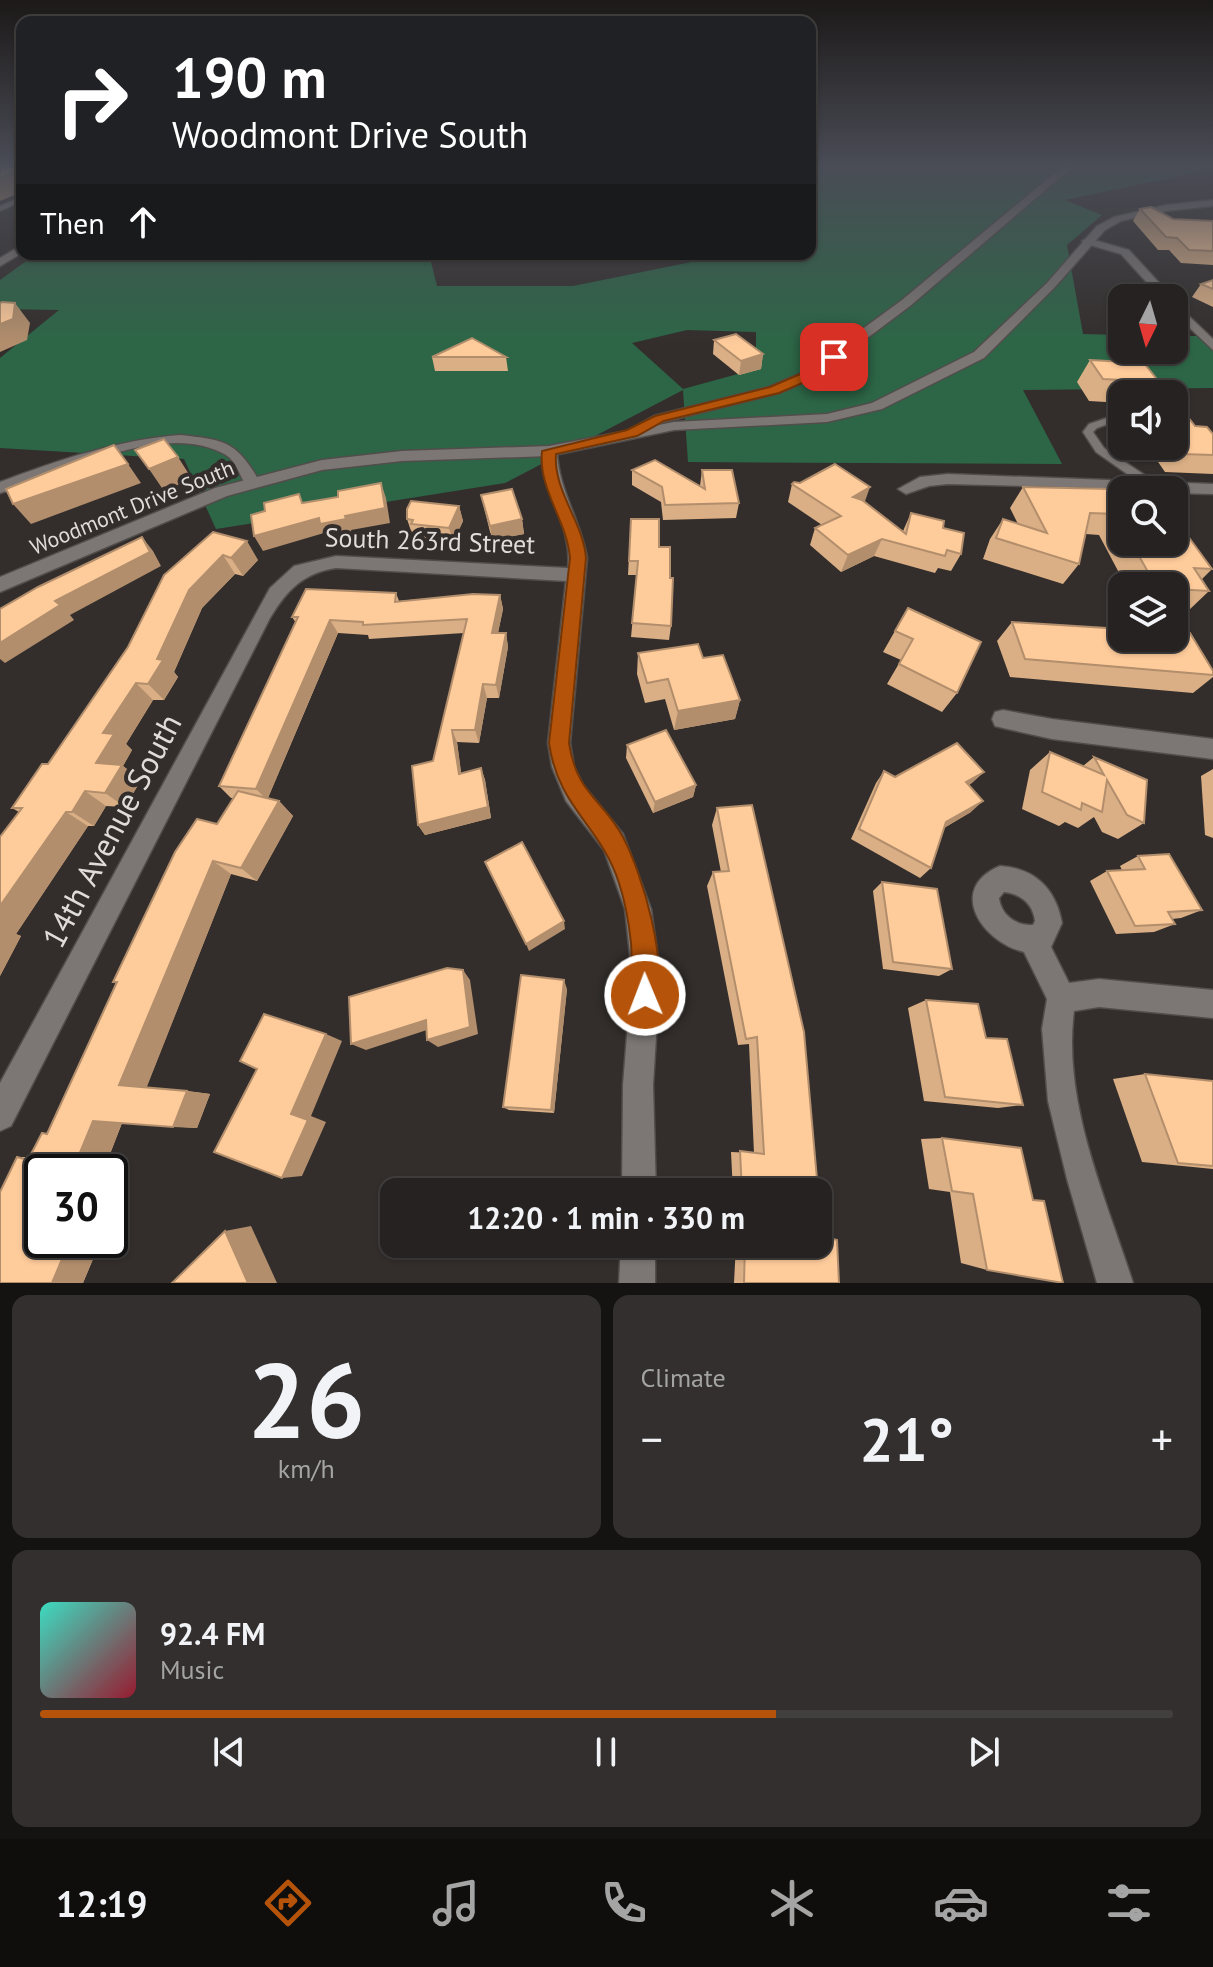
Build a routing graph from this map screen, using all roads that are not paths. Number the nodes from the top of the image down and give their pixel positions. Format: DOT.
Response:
graph roads {
  1 [pos="1000,224"];
  2 [pos="1111,224"];
  3 [pos="1087,241"];
  4 [pos="1154,284"];
  5 [pos="1188,320"];
  6 [pos="1213,346"];
  7 [pos="1108,421"];
  8 [pos="632,433"];
  9 [pos="549,451"];
  10 [pos="1108,455"];
  11 [pos="1115,460"];
  12 [pos="1138,476"];
  13 [pos="252,482"];
  14 [pos="1108,485"];
  15 [pos="0,488"];
  16 [pos="1188,488"];
  17 [pos="906,489"];
  18 [pos="1213,489"];
  19 [pos="577,575"];
  20 [pos="285,579"];
  21 [pos="0,585"];
  22 [pos="1003,719"];
  23 [pos="1213,749"];
  24 [pos="1033,940"];
  25 [pos="1061,998"];
  26 [pos="1213,1004"];
  27 [pos="0,1115"];
  28 [pos="639,1178"];
  29 [pos="638,1258"];
  30 [pos="637,1283"];
  31 [pos="1115,1283"];
  1 -- 8 [label="street"];
  2 -- 3 [label="street, Woodmont Drive South"];
  3 -- 4 [label="street"];
  3 -- 8 [label="street, Woodmont Drive South"];
  5 -- 6 [label="street"];
  7 -- 10 [label="lane"];
  8 -- 9 [label="street, Woodmont Drive South"];
  9 -- 13 [label="street, Woodmont Drive South"];
  9 -- 19 [label="street"];
  11 -- 12 [label="lane"];
  13 -- 15 [label="street"];
  13 -- 21 [label="street, Woodmont Drive South"];
  14 -- 17 [label="street"];
  16 -- 18 [label="street"];
  19 -- 20 [label="street, South 263rd Street"];
  19 -- 28 [label="street"];
  20 -- 27 [label="street, 14th Avenue South"];
  22 -- 23 [label="street"];
  24 -- 25 [label="street"];
  25 -- 26 [label="street"];
  25 -- 31 [label="street"];
  29 -- 30 [label="street"];
}
